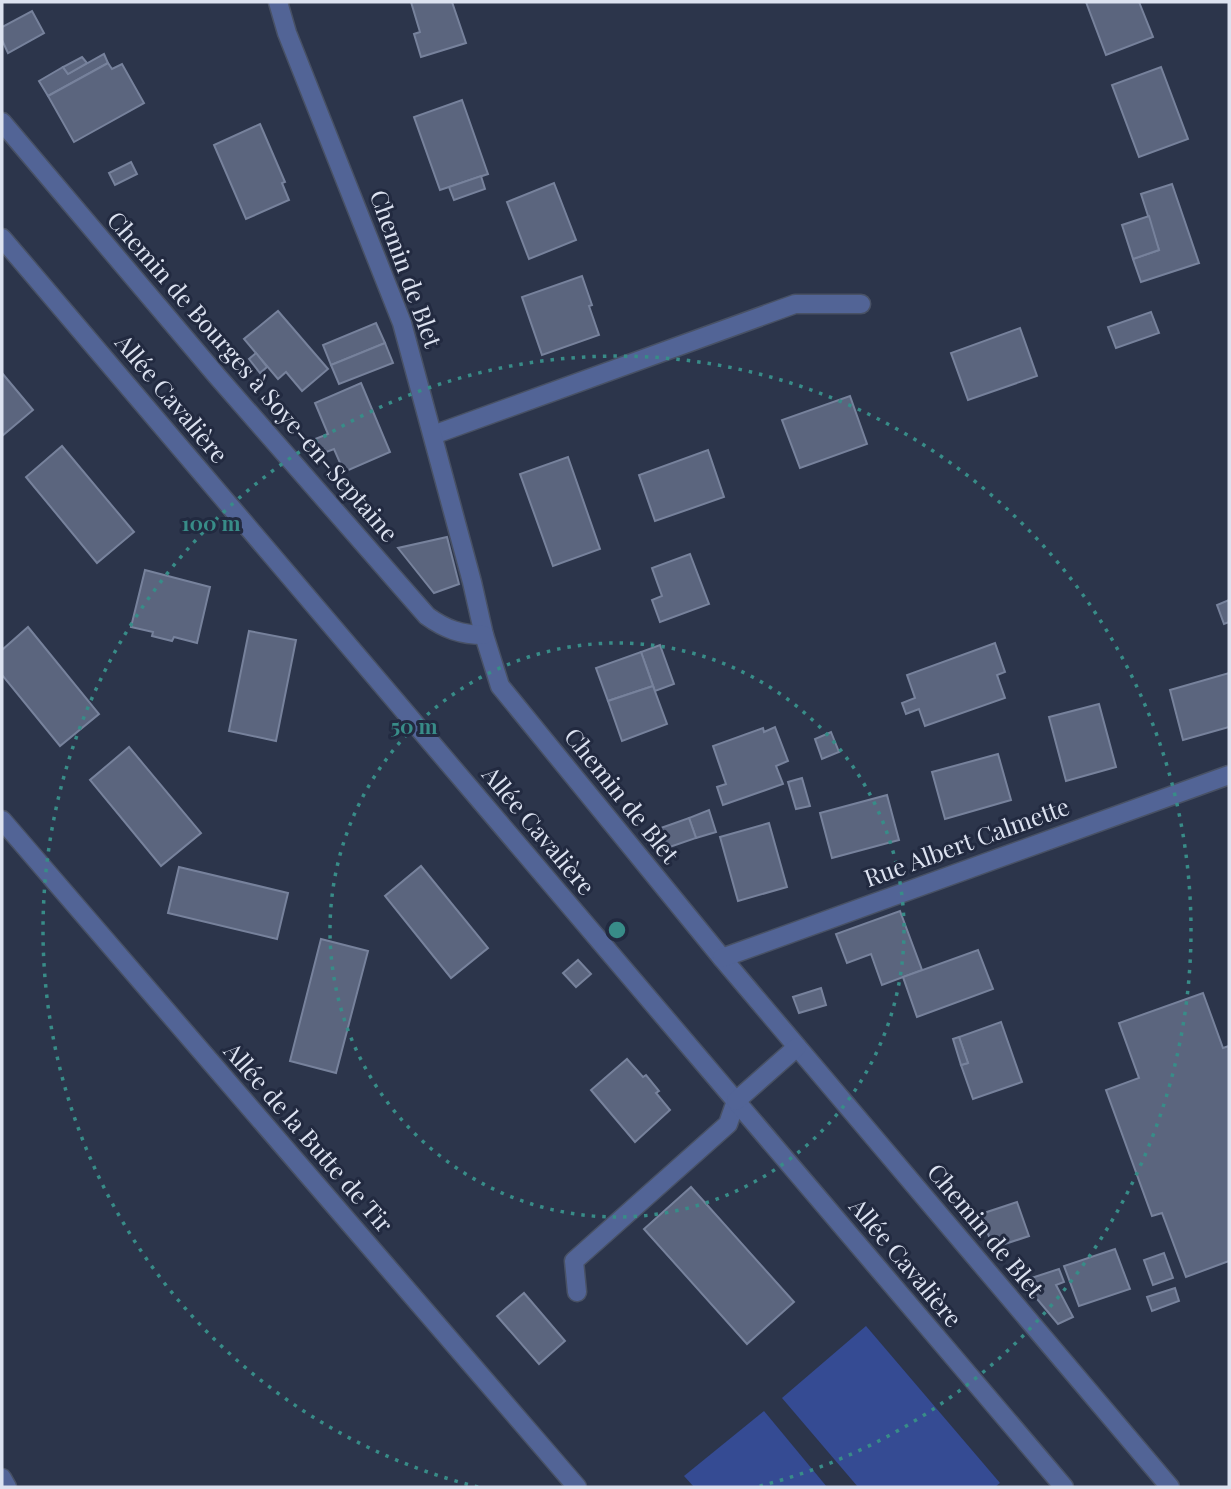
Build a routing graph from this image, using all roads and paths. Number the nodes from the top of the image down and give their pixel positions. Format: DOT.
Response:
graph roads {
  1 [pos="278,2"];
  2 [pos="2,122"];
  3 [pos="2,238"];
  4 [pos="861,304"];
  5 [pos="433,435"];
  6 [pos="484,635"];
  7 [pos="1229,775"];
  8 [pos="2,820"];
  9 [pos="722,958"];
  10 [pos="797,1047"];
  11 [pos="736,1101"];
  12 [pos="577,1292"];
  13 [pos="2,1478"];
  14 [pos="6,1487"];
  15 [pos="577,1487"];
  16 [pos="1064,1487"];
  17 [pos="1170,1487"];
  1 -- 5 [label="street, Chemin de Blet"];
  2 -- 6 [label="street, Chemin de Bourges à Soye-en-Septaine"];
  3 -- 11 [label="street, Allée Cavalière"];
  4 -- 5 [label="street"];
  5 -- 6 [label="street, Chemin de Blet"];
  6 -- 9 [label="street, Chemin de Blet"];
  7 -- 9 [label="street, Rue Albert Calmette"];
  8 -- 15 [label="street, Allée de la Butte de Tir"];
  9 -- 10 [label="street, Chemin de Blet"];
  10 -- 11 [label="street"];
  10 -- 17 [label="street, Chemin de Blet"];
  11 -- 12 [label="street"];
  11 -- 16 [label="street, Allée Cavalière"];
  13 -- 14 [label="street"];
}
